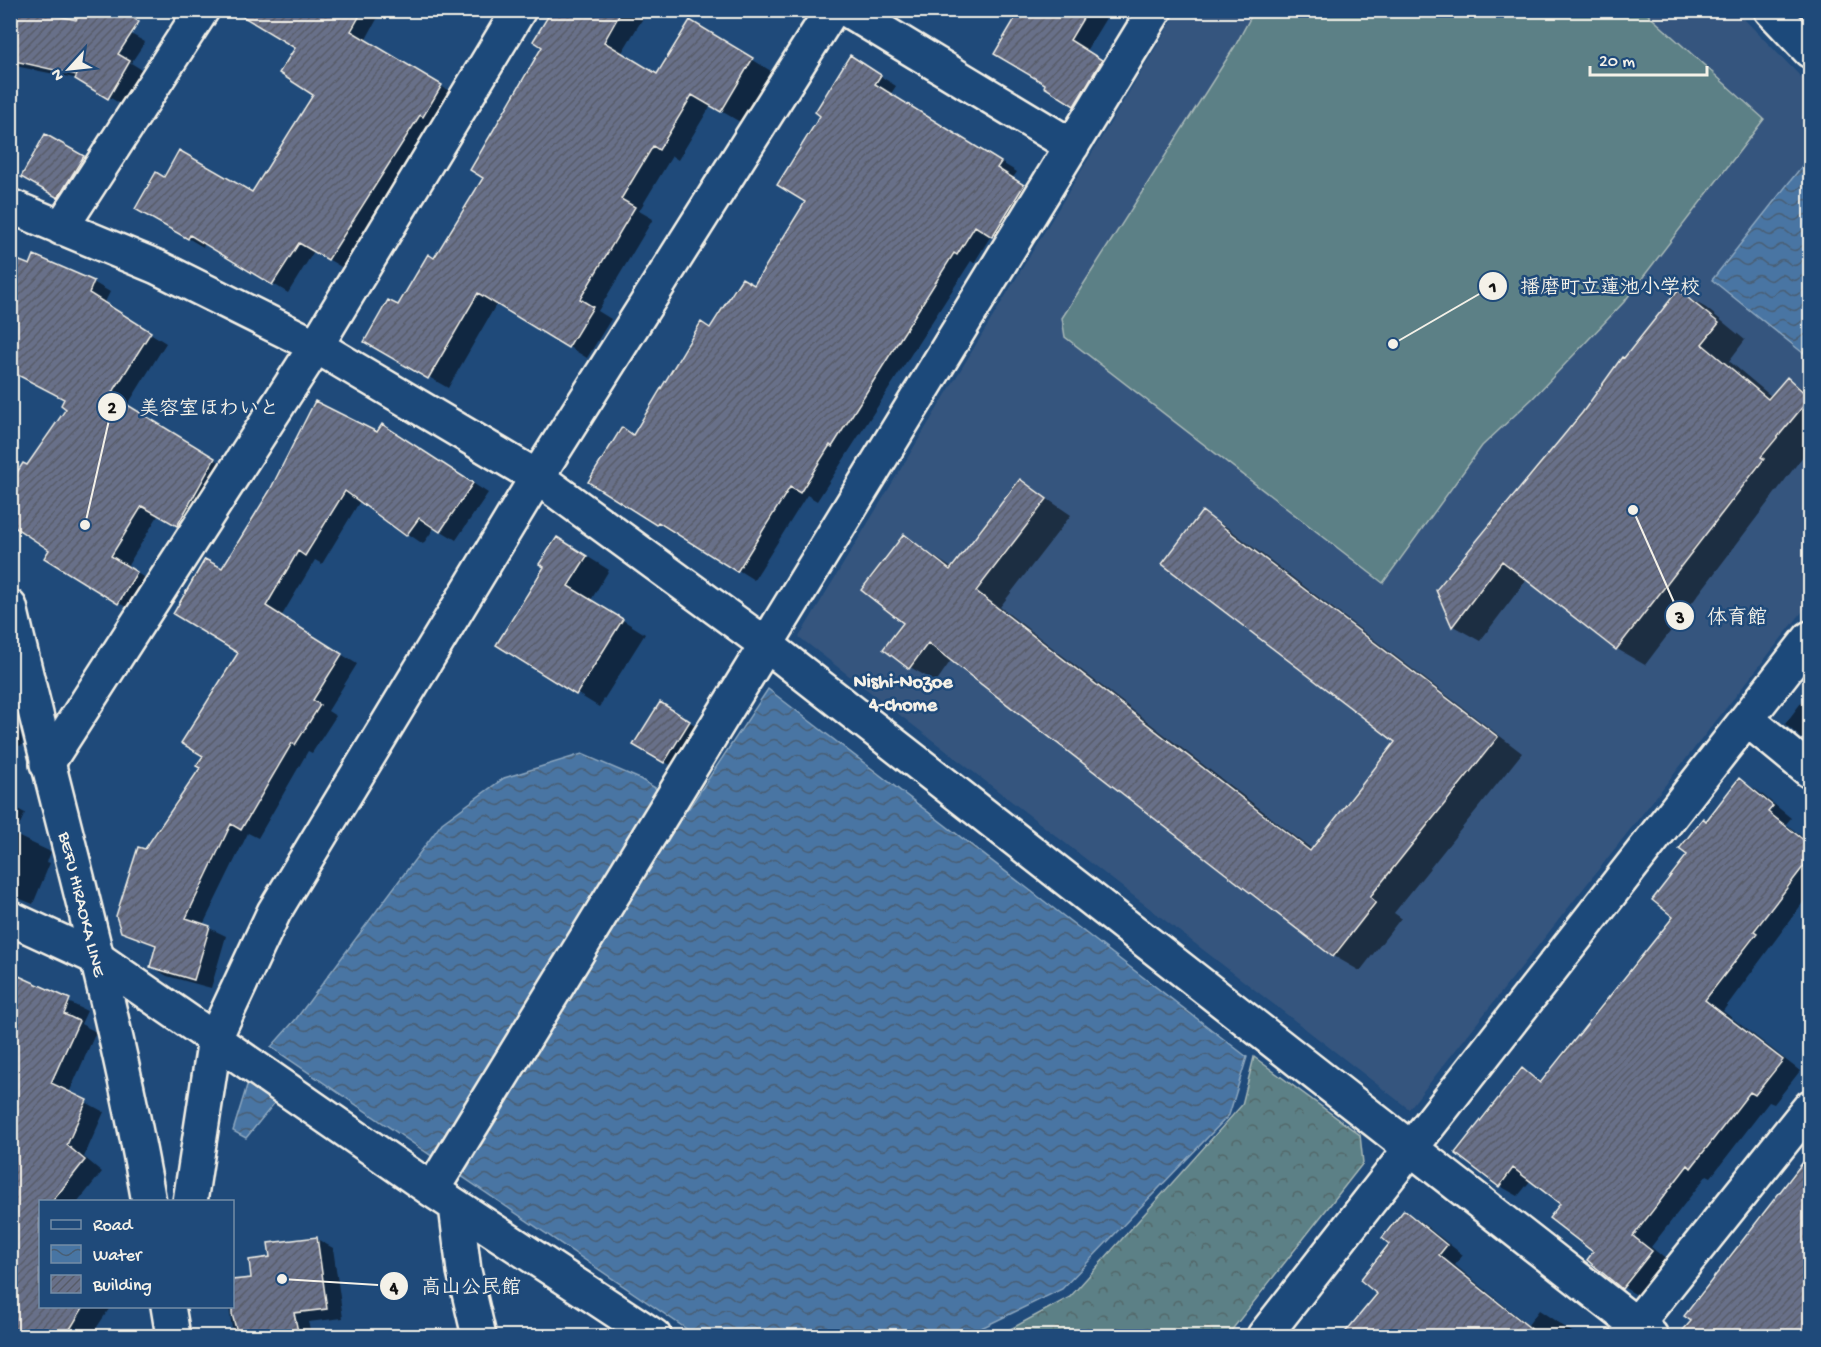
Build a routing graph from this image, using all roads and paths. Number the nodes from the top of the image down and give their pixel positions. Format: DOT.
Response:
graph roads {
  1 [pos="202,10"];
  2 [pos="519,10"];
  3 [pos="832,10"];
  4 [pos="847,10"];
  5 [pos="1155,10"];
  6 [pos="1771,10"];
  7 [pos="1810,51"];
  8 [pos="1072,146"];
  9 [pos="10,206"];
  10 [pos="61,228"];
  11 [pos="316,346"];
  12 [pos="537,477"];
  13 [pos="10,607"];
  14 [pos="1810,638"];
  15 [pos="768,646"];
  16 [pos="1748,720"];
  17 [pos="47,764"];
  18 [pos="1810,771"];
  19 [pos="10,918"];
  20 [pos="97,958"];
  21 [pos="215,1038"];
  22 [pos="1809,1110"];
  23 [pos="1412,1148"];
  24 [pos="444,1198"];
  25 [pos="149,1200"];
  26 [pos="190,1200"];
  27 [pos="1638,1333"];
  28 [pos="479,1336"];
  29 [pos="654,1336"];
  30 [pos="1264,1336"];
  1 -- 10 [label="street"];
  2 -- 11 [label="street"];
  3 -- 12 [label="street"];
  4 -- 8 [label="street"];
  5 -- 8 [label="street"];
  6 -- 7 [label="street"];
  8 -- 15 [label="street"];
  9 -- 10 [label="street"];
  10 -- 11 [label="street"];
  11 -- 12 [label="street"];
  11 -- 17 [label="street"];
  12 -- 15 [label="street"];
  12 -- 21 [label="street"];
  13 -- 17 [label="street, BEFU HIRAOKA LINE"];
  14 -- 16 [label="street"];
  15 -- 23 [label="street"];
  15 -- 24 [label="street"];
  16 -- 18 [label="street"];
  16 -- 23 [label="street"];
  17 -- 20 [label="street, BEFU HIRAOKA LINE"];
  19 -- 20 [label="street"];
  20 -- 21 [label="street"];
  20 -- 25 [label="street, BEFU HIRAOKA LINE"];
  21 -- 24 [label="street"];
  21 -- 26 [label="street"];
  22 -- 27 [label="street"];
  23 -- 27 [label="street"];
  23 -- 30 [label="street"];
  24 -- 28 [label="street"];
  24 -- 29 [label="street"];
}
